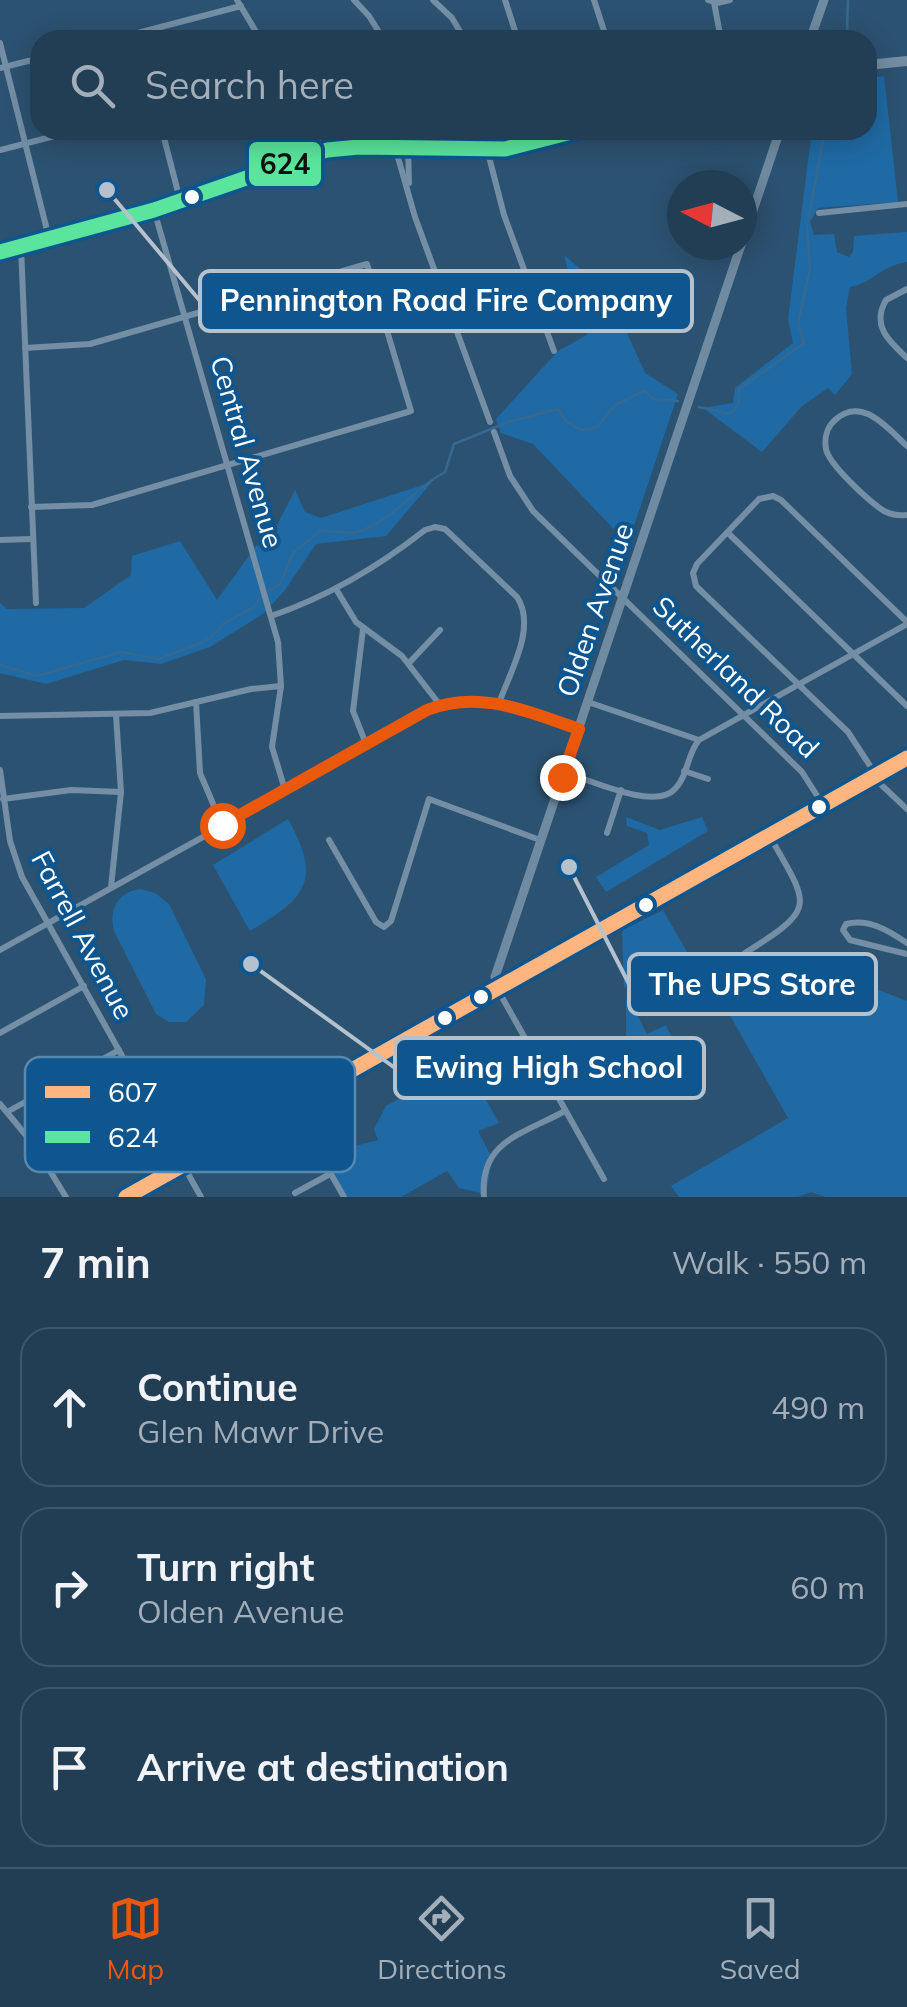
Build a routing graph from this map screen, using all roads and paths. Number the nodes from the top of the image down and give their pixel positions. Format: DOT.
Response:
graph roads {
  1 [pos="354,0"];
  2 [pos="505,0"];
  3 [pos="594,0"];
  4 [pos="730,0"];
  5 [pos="824,0"];
  6 [pos="438,1"];
  7 [pos="711,1"];
  8 [pos="239,3"];
  9 [pos="145,30"];
  10 [pos="255,30"];
  11 [pos="378,30"];
  12 [pos="459,30"];
  13 [pos="515,30"];
  14 [pos="604,30"];
  15 [pos="718,30"];
  16 [pos="814,30"];
  17 [pos="0,43"];
  18 [pos="30,60"];
  19 [pos="907,61"];
  20 [pos="877,64"];
  21 [pos="3,67"];
  22 [pos="37,140"];
  23 [pos="165,140"];
  24 [pos="321,140"];
  25 [pos="395,140"];
  26 [pos="502,140"];
  27 [pos="531,140"];
  28 [pos="777,140"];
  29 [pos="25,143"];
  30 [pos="395,147"];
  31 [pos="408,148"];
  32 [pos="487,149"];
  33 [pos="505,149"];
  34 [pos="0,150"];
  35 [pos="327,150"];
  36 [pos="410,194"];
  37 [pos="757,199"];
  38 [pos="181,202"];
  39 [pos="907,204"];
  40 [pos="154,210"];
  41 [pos="819,213"];
  42 [pos="49,238"];
  43 [pos="21,246"];
  44 [pos="0,252"];
  45 [pos="737,260"];
  46 [pos="907,290"];
  47 [pos="184,316"];
  48 [pos="25,348"];
  49 [pos="554,350"];
  50 [pos="907,358"];
  51 [pos="490,422"];
  52 [pos="494,432"];
  53 [pos="907,446"];
  54 [pos="228,465"];
  55 [pos="32,507"];
  56 [pos="907,515"];
  57 [pos="728,532"];
  58 [pos="32,539"];
  59 [pos="0,540"];
  60 [pos="335,588"];
  61 [pos="622,598"];
  62 [pos="36,603"];
  63 [pos="271,616"];
  64 [pos="907,623"];
  65 [pos="363,629"];
  66 [pos="440,630"];
  67 [pos="853,653"];
  68 [pos="409,663"];
  69 [pos="798,684"];
  70 [pos="281,686"];
  71 [pos="196,702"];
  72 [pos="588,702"];
  73 [pos="499,703"];
  74 [pos="440,705"];
  75 [pos="907,706"];
  76 [pos="116,715"];
  77 [pos="742,715"];
  78 [pos="0,716"];
  79 [pos="579,729"];
  80 [pos="699,740"];
  81 [pos="366,744"];
  82 [pos="907,758"];
  83 [pos="0,770"];
  84 [pos="564,772"];
  85 [pos="684,772"];
  86 [pos="874,776"];
  87 [pos="708,779"];
  88 [pos="285,790"];
  89 [pos="621,790"];
  90 [pos="121,792"];
  91 [pos="3,798"];
  92 [pos="823,805"];
  93 [pos="907,810"];
  94 [pos="222,825"];
  95 [pos="608,832"];
  96 [pos="769,835"];
  97 [pos="328,840"];
  98 [pos="540,840"];
  99 [pos="110,888"];
  100 [pos="48,923"];
  101 [pos="907,943"];
  102 [pos="0,950"];
  103 [pos="745,953"];
  104 [pos="907,954"];
  105 [pos="84,986"];
  106 [pos="498,990"];
  107 [pos="0,1033"];
  108 [pos="119,1050"];
  109 [pos="106,1057"];
  110 [pos="123,1057"];
  111 [pos="355,1068"];
  112 [pos="25,1103"];
  113 [pos="0,1104"];
  114 [pos="566,1111"];
  115 [pos="8,1112"];
  116 [pos="25,1134"];
  117 [pos="51,1172"];
  118 [pos="169,1172"];
  119 [pos="187,1172"];
  120 [pos="330,1174"];
  121 [pos="604,1179"];
  122 [pos="296,1193"];
  123 [pos="66,1197"];
  124 [pos="126,1197"];
  125 [pos="201,1197"];
  126 [pos="344,1197"];
  127 [pos="484,1197"];
  1 -- 11 [label="street"];
  2 -- 13 [label="street"];
  3 -- 14 [label="street"];
  4 -- 7 [label="street"];
  5 -- 16 [label="main road"];
  6 -- 12 [label="street"];
  7 -- 15 [label="street"];
  8 -- 9 [label="street"];
  8 -- 10 [label="street"];
  17 -- 21 [label="street"];
  18 -- 21 [label="street"];
  19 -- 20 [label="main road"];
  21 -- 29 [label="street"];
  22 -- 29 [label="street"];
  23 -- 38 [label="street"];
  24 -- 35 [label="street"];
  25 -- 30 [label="street"];
  26 -- 33 [label="street"];
  27 -- 33 [label="main road"];
  28 -- 37 [label="main road, Olden Avenue"];
  29 -- 34 [label="street"];
  29 -- 42 [label="street"];
  30 -- 31 [label="main road"];
  30 -- 35 [label="main road"];
  30 -- 36 [label="street"];
  31 -- 32 [label="main road"];
  31 -- 36 [label="street"];
  32 -- 33 [label="main road"];
  32 -- 49 [label="street"];
  35 -- 38 [label="main road"];
  36 -- 51 [label="street"];
  38 -- 40 [label="main road"];
  39 -- 41 [label="street"];
  40 -- 42 [label="main road"];
  40 -- 47 [label="street, Central Avenue"];
  42 -- 43 [label="main road"];
  43 -- 44 [label="main road"];
  43 -- 48 [label="street"];
  45 -- 61 [label="main road, Olden Avenue"];
  46 -- 50 [label="street"];
  47 -- 48 [label="street"];
  47 -- 54 [label="street, Central Avenue"];
  47 -- 54 [label="street"];
  48 -- 55 [label="street"];
  52 -- 61 [label="street, Sutherland Road"];
  53 -- 56 [label="street"];
  54 -- 55 [label="street"];
  54 -- 63 [label="street, Central Avenue"];
  55 -- 58 [label="street"];
  57 -- 64 [label="street"];
  57 -- 67 [label="street"];
  57 -- 69 [label="street"];
  58 -- 59 [label="street"];
  58 -- 62 [label="street"];
  60 -- 63 [label="street"];
  60 -- 65 [label="street"];
  60 -- 73 [label="street"];
  61 -- 72 [label="main road, Olden Avenue"];
  61 -- 77 [label="street, Sutherland Road"];
  63 -- 70 [label="street, Central Avenue"];
  64 -- 67 [label="street"];
  65 -- 68 [label="street"];
  65 -- 81 [label="street"];
  66 -- 68 [label="street"];
  67 -- 69 [label="street"];
  67 -- 75 [label="street"];
  68 -- 74 [label="street"];
  69 -- 77 [label="street"];
  69 -- 86 [label="street"];
  70 -- 71 [label="street"];
  70 -- 88 [label="street, Central Avenue"];
  71 -- 76 [label="street"];
  71 -- 94 [label="street"];
  72 -- 79 [label="main road, Olden Avenue"];
  72 -- 80 [label="street"];
  73 -- 74 [label="street"];
  73 -- 79 [label="street"];
  74 -- 81 [label="street"];
  76 -- 78 [label="street"];
  76 -- 90 [label="street"];
  77 -- 80 [label="street"];
  77 -- 92 [label="street, Sutherland Road"];
  79 -- 84 [label="main road, Olden Avenue"];
  80 -- 85 [label="street"];
  81 -- 88 [label="street"];
  82 -- 86 [label="main road"];
  83 -- 91 [label="street, Farrell Avenue"];
  84 -- 89 [label="street"];
  84 -- 98 [label="main road, Olden Avenue"];
  85 -- 87 [label="street"];
  85 -- 89 [label="street"];
  86 -- 92 [label="main road"];
  86 -- 93 [label="street"];
  88 -- 94 [label="street"];
  89 -- 95 [label="street"];
  90 -- 91 [label="street"];
  90 -- 99 [label="street"];
  91 -- 100 [label="street, Farrell Avenue"];
  92 -- 96 [label="main road"];
  94 -- 99 [label="street"];
  96 -- 103 [label="street"];
  96 -- 106 [label="main road"];
  97 -- 98 [label="street"];
  98 -- 106 [label="main road, Olden Avenue"];
  99 -- 100 [label="street"];
  100 -- 102 [label="street"];
  100 -- 105 [label="street, Farrell Avenue"];
  101 -- 104 [label="street"];
  105 -- 107 [label="street"];
  105 -- 108 [label="street, Farrell Avenue"];
  106 -- 111 [label="main road"];
  106 -- 114 [label="street"];
  108 -- 109 [label="street"];
  108 -- 110 [label="street, Farrell Avenue"];
  112 -- 115 [label="street"];
  113 -- 115 [label="street"];
  114 -- 121 [label="street"];
  114 -- 127 [label="street"];
  115 -- 116 [label="street"];
  117 -- 123 [label="street"];
  118 -- 124 [label="main road"];
  119 -- 125 [label="street, Farrell Avenue"];
  120 -- 122 [label="street"];
  120 -- 126 [label="street"];
}
